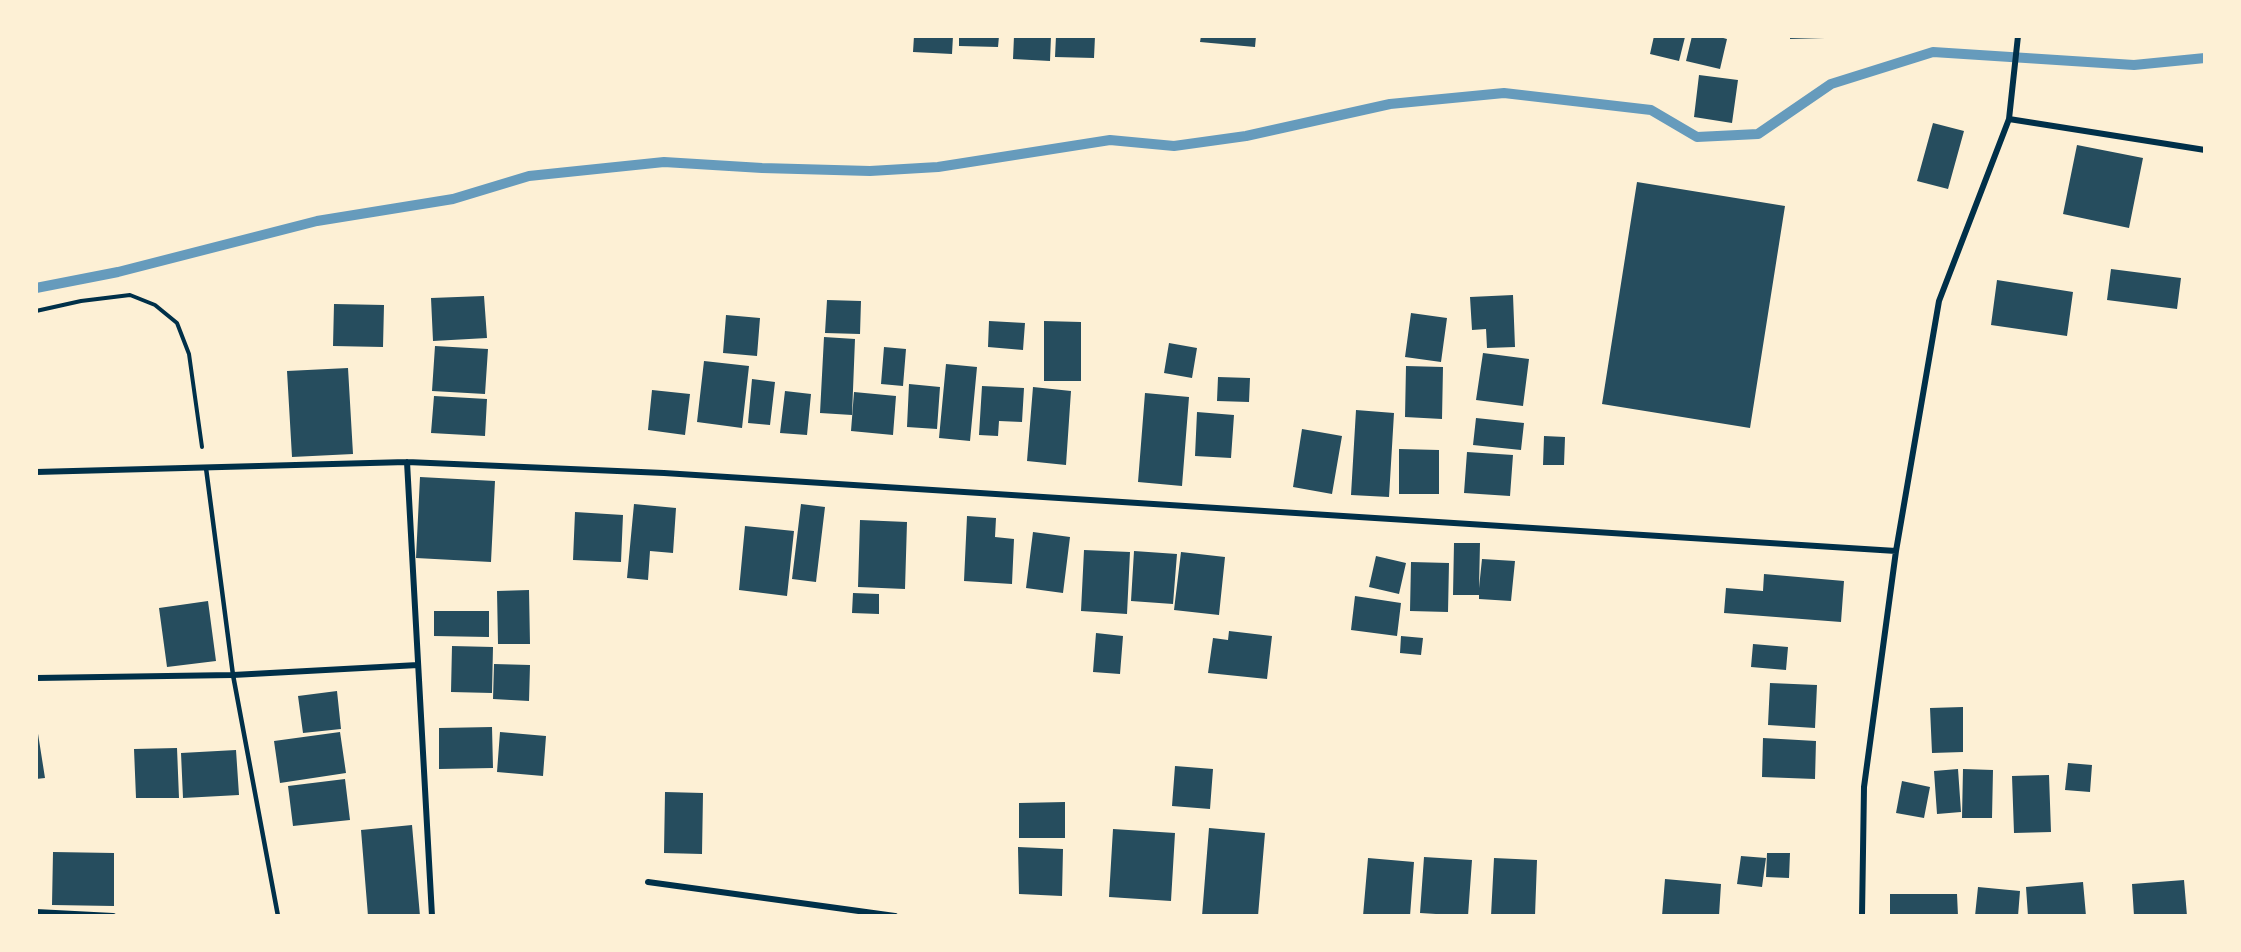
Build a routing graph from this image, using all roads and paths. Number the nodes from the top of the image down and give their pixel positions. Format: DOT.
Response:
graph roads {
  1 [pos="2018,36"];
  2 [pos="2010,119"];
  3 [pos="2205,150"];
  4 [pos="36,312"];
  5 [pos="407,462"];
  6 [pos="206,468"];
  7 [pos="36,472"];
  8 [pos="1896,551"];
  9 [pos="418,665"];
  10 [pos="233,675"];
  11 [pos="36,678"];
  12 [pos="648,882"];
  13 [pos="36,912"];
  14 [pos="114,916"];
  15 [pos="278,916"];
  16 [pos="432,916"];
  17 [pos="895,916"];
  18 [pos="1862,916"];
  1 -- 2 [label="street"];
  2 -- 3 [label="street"];
  2 -- 8 [label="street"];
  4 -- 6 [label="path"];
  5 -- 6 [label="street"];
  5 -- 8 [label="street"];
  5 -- 9 [label="street"];
  6 -- 7 [label="street"];
  6 -- 10 [label="lane"];
  8 -- 18 [label="street"];
  9 -- 10 [label="street"];
  9 -- 16 [label="street"];
  10 -- 11 [label="street"];
  10 -- 15 [label="lane"];
  12 -- 17 [label="street"];
  13 -- 14 [label="street"];
}
